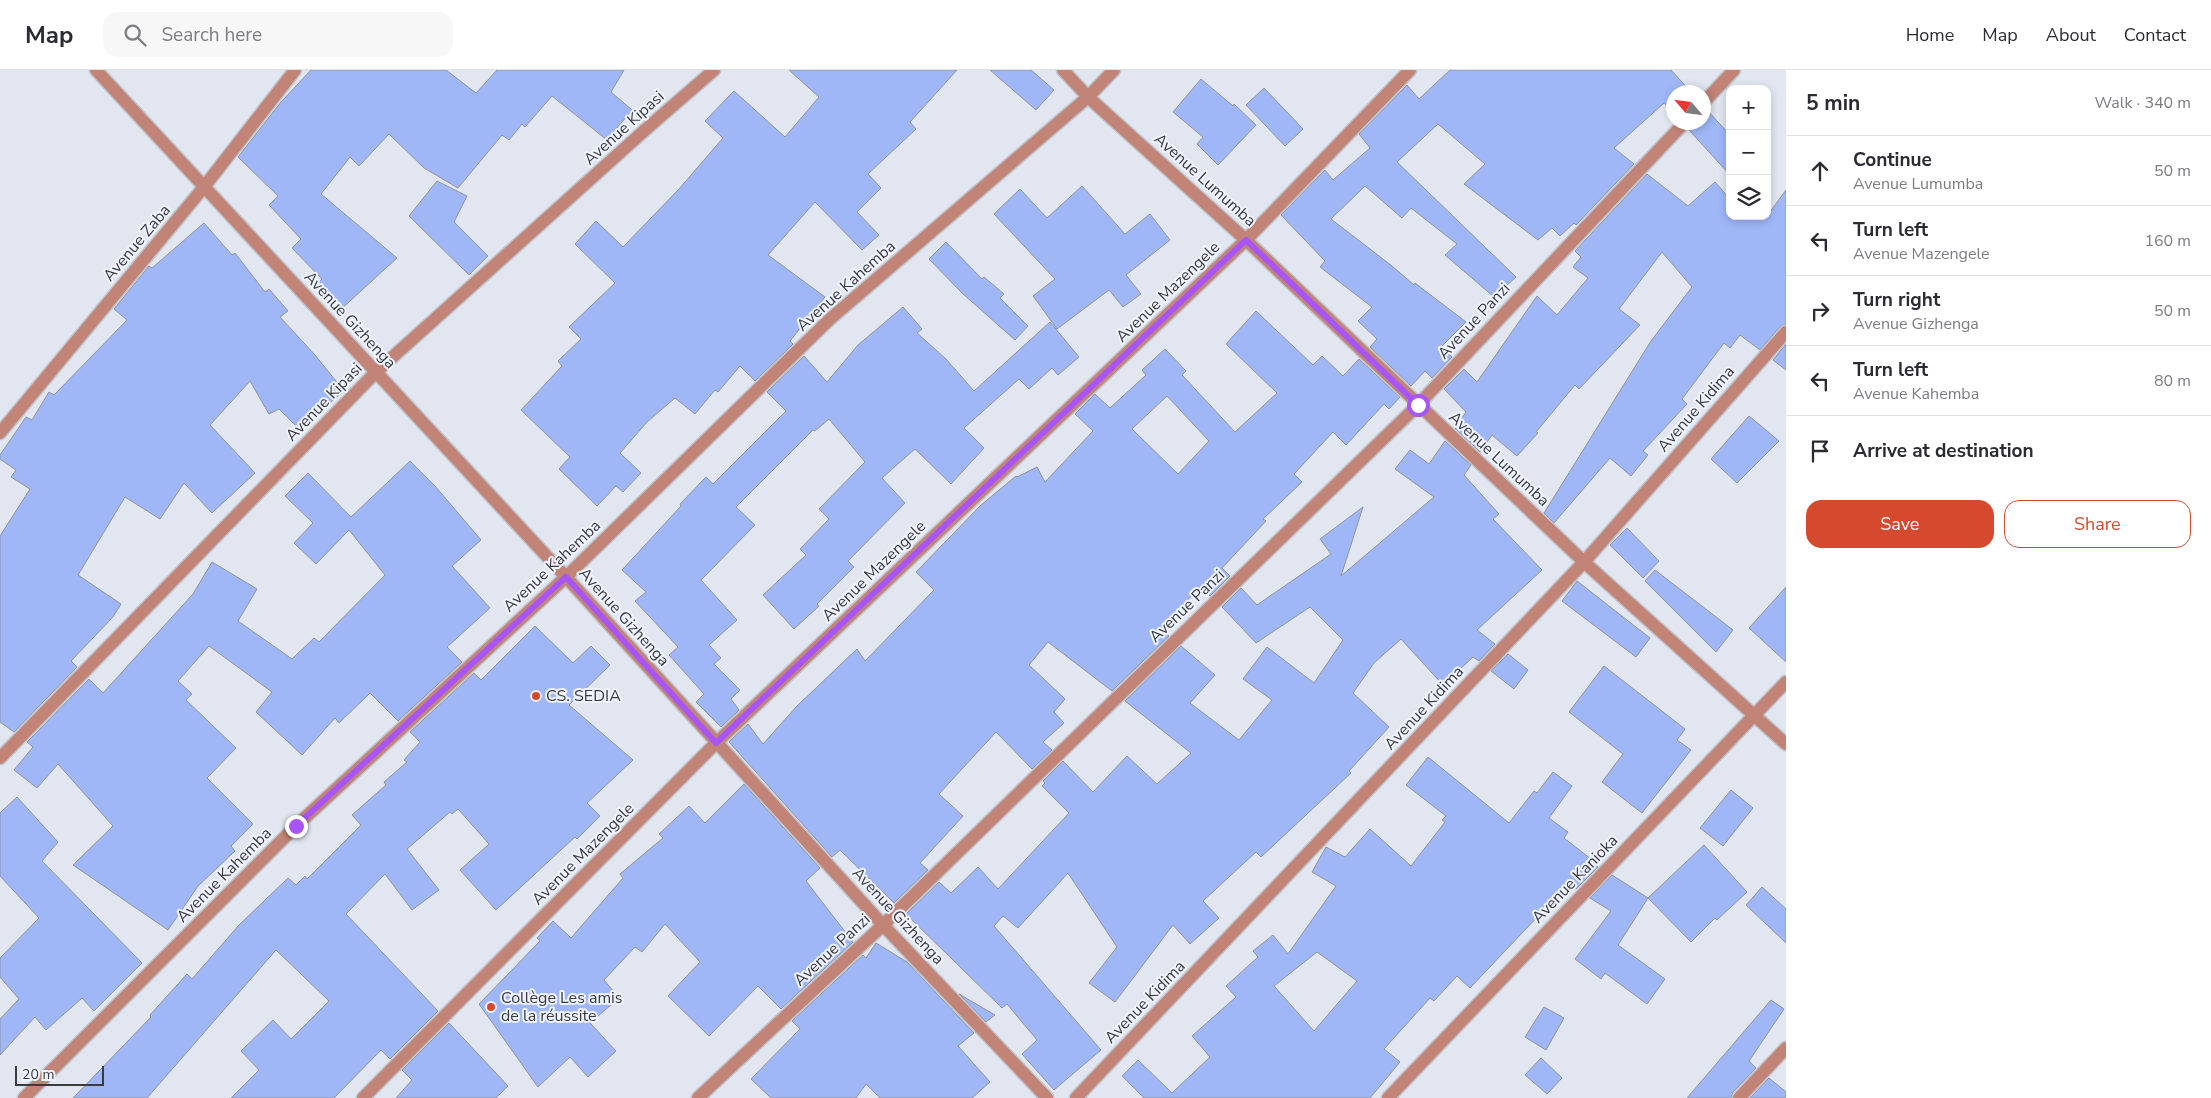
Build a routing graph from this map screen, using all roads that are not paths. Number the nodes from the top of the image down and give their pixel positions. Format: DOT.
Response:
graph roads {
  1 [pos="96,70"];
  2 [pos="295,70"];
  3 [pos="714,70"];
  4 [pos="1063,70"];
  5 [pos="1114,70"];
  6 [pos="1410,70"];
  7 [pos="1734,70"];
  8 [pos="1711,95"];
  9 [pos="1088,97"];
  10 [pos="1676,130"];
  11 [pos="204,187"];
  12 [pos="1246,240"];
  13 [pos="1786,332"];
  14 [pos="376,372"];
  15 [pos="1418,405"];
  16 [pos="0,433"];
  17 [pos="1584,562"];
  18 [pos="566,577"];
  19 [pos="1786,682"];
  20 [pos="1756,715"];
  21 [pos="716,743"];
  22 [pos="1786,744"];
  23 [pos="0,758"];
  24 [pos="883,925"];
  25 [pos="1786,1048"];
  26 [pos="24,1098"];
  27 [pos="363,1098"];
  28 [pos="698,1098"];
  29 [pos="1048,1098"];
  30 [pos="1076,1098"];
  31 [pos="1388,1098"];
  32 [pos="1739,1098"];
  1 -- 11 [label="street, Avenue Gizhenga"];
  2 -- 11 [label="street, Avenue Zaba"];
  3 -- 14 [label="street, Avenue Kipasi"];
  4 -- 9 [label="street, Avenue Lumumba"];
  5 -- 9 [label="street, Avenue Kahemba"];
  6 -- 12 [label="street, Avenue Mazengele"];
  7 -- 8 [label="street"];
  9 -- 12 [label="street, Avenue Lumumba"];
  9 -- 18 [label="street, Avenue Kahemba"];
  10 -- 15 [label="street, Avenue Panzi"];
  11 -- 14 [label="street, Avenue Gizhenga"];
  11 -- 16 [label="street, Avenue Zaba"];
  12 -- 15 [label="street, Avenue Lumumba"];
  12 -- 21 [label="street, Avenue Mazengele"];
  13 -- 17 [label="street, Avenue Kidima"];
  14 -- 18 [label="street, Avenue Gizhenga"];
  14 -- 23 [label="street, Avenue Kipasi"];
  15 -- 17 [label="street, Avenue Lumumba"];
  15 -- 24 [label="street, Avenue Panzi"];
  17 -- 20 [label="street, Avenue Lumumba"];
  17 -- 30 [label="street, Avenue Kidima"];
  18 -- 21 [label="street, Avenue Gizhenga"];
  18 -- 26 [label="street, Avenue Kahemba"];
  19 -- 20 [label="street, Avenue Kanioka"];
  20 -- 22 [label="street, Avenue Lumumba"];
  20 -- 31 [label="street, Avenue Kanioka"];
  21 -- 24 [label="street, Avenue Gizhenga"];
  21 -- 27 [label="street, Avenue Mazengele"];
  24 -- 28 [label="street, Avenue Panzi"];
  24 -- 29 [label="street, Avenue Gizhenga"];
  25 -- 32 [label="street"];
}
